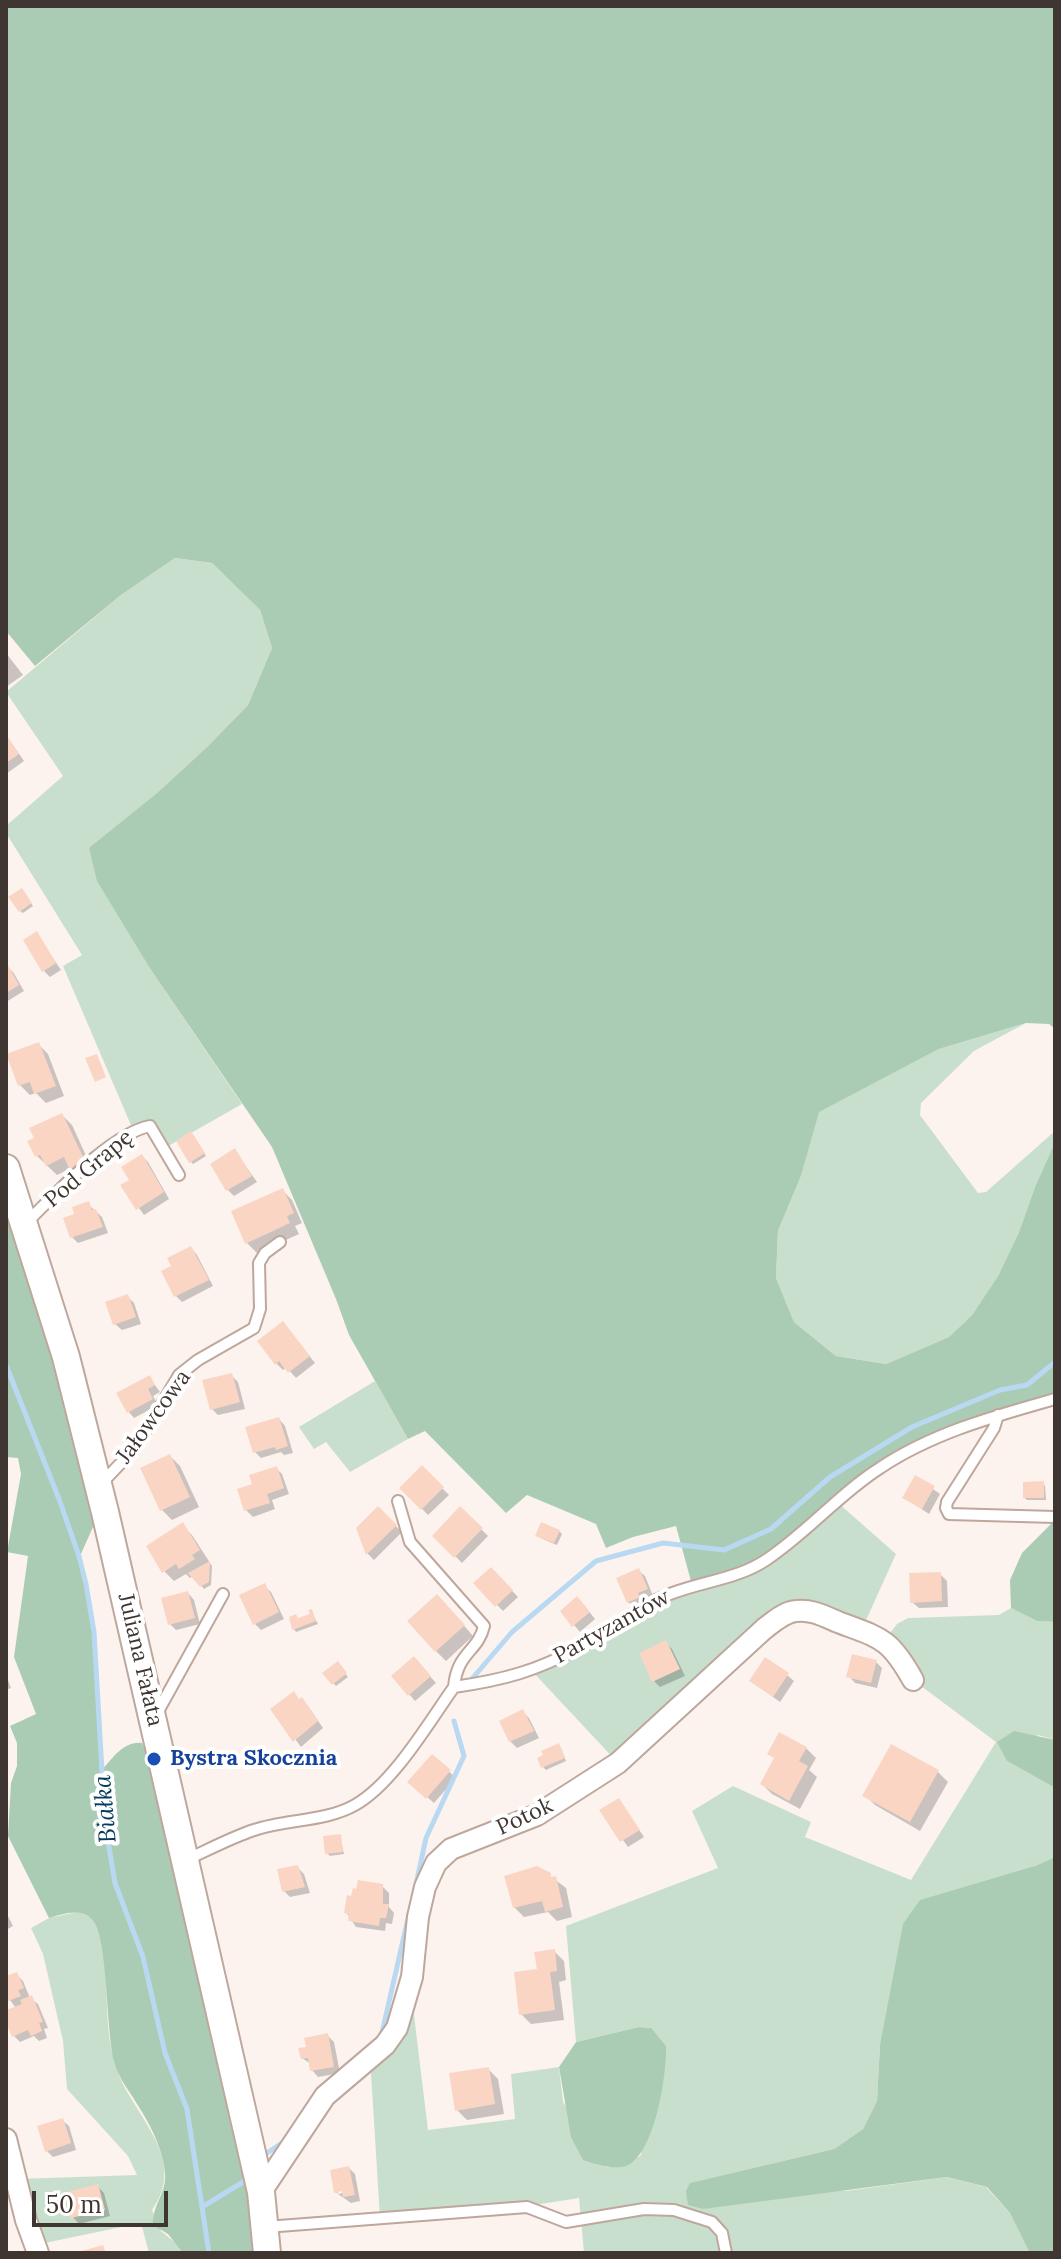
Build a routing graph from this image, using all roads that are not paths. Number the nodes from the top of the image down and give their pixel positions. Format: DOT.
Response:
graph roads {
  1 [pos="6,1168"];
  2 [pos="179,1175"];
  3 [pos="25,1225"];
  4 [pos="280,1242"];
  5 [pos="1055,1399"];
  6 [pos="998,1415"];
  7 [pos="98,1487"];
  8 [pos="398,1501"];
  9 [pos="1055,1517"];
  10 [pos="223,1594"];
  11 [pos="913,1680"];
  12 [pos="454,1687"];
  13 [pos="154,1719"];
  14 [pos="186,1860"];
  15 [pos="7,2145"];
  16 [pos="261,2192"];
  17 [pos="266,2240"];
  18 [pos="38,2253"];
  19 [pos="726,2253"];
  1 -- 3 [label="street, Juliana Fałata"];
  2 -- 3 [label="lane, Pod Grapę"];
  3 -- 7 [label="street, Juliana Fałata"];
  4 -- 7 [label="lane, Jałowcowa"];
  5 -- 6 [label="lane, Partyzantów"];
  6 -- 9 [label="lane"];
  6 -- 12 [label="lane, Partyzantów"];
  7 -- 13 [label="street, Juliana Fałata"];
  8 -- 12 [label="lane"];
  10 -- 13 [label="lane"];
  11 -- 16 [label="street, Potok"];
  12 -- 14 [label="lane"];
  13 -- 14 [label="street, Juliana Fałata"];
  14 -- 16 [label="street, Juliana Fałata"];
  15 -- 18 [label="street"];
  16 -- 17 [label="street, Juliana Fałata"];
  17 -- 19 [label="lane"];
}
